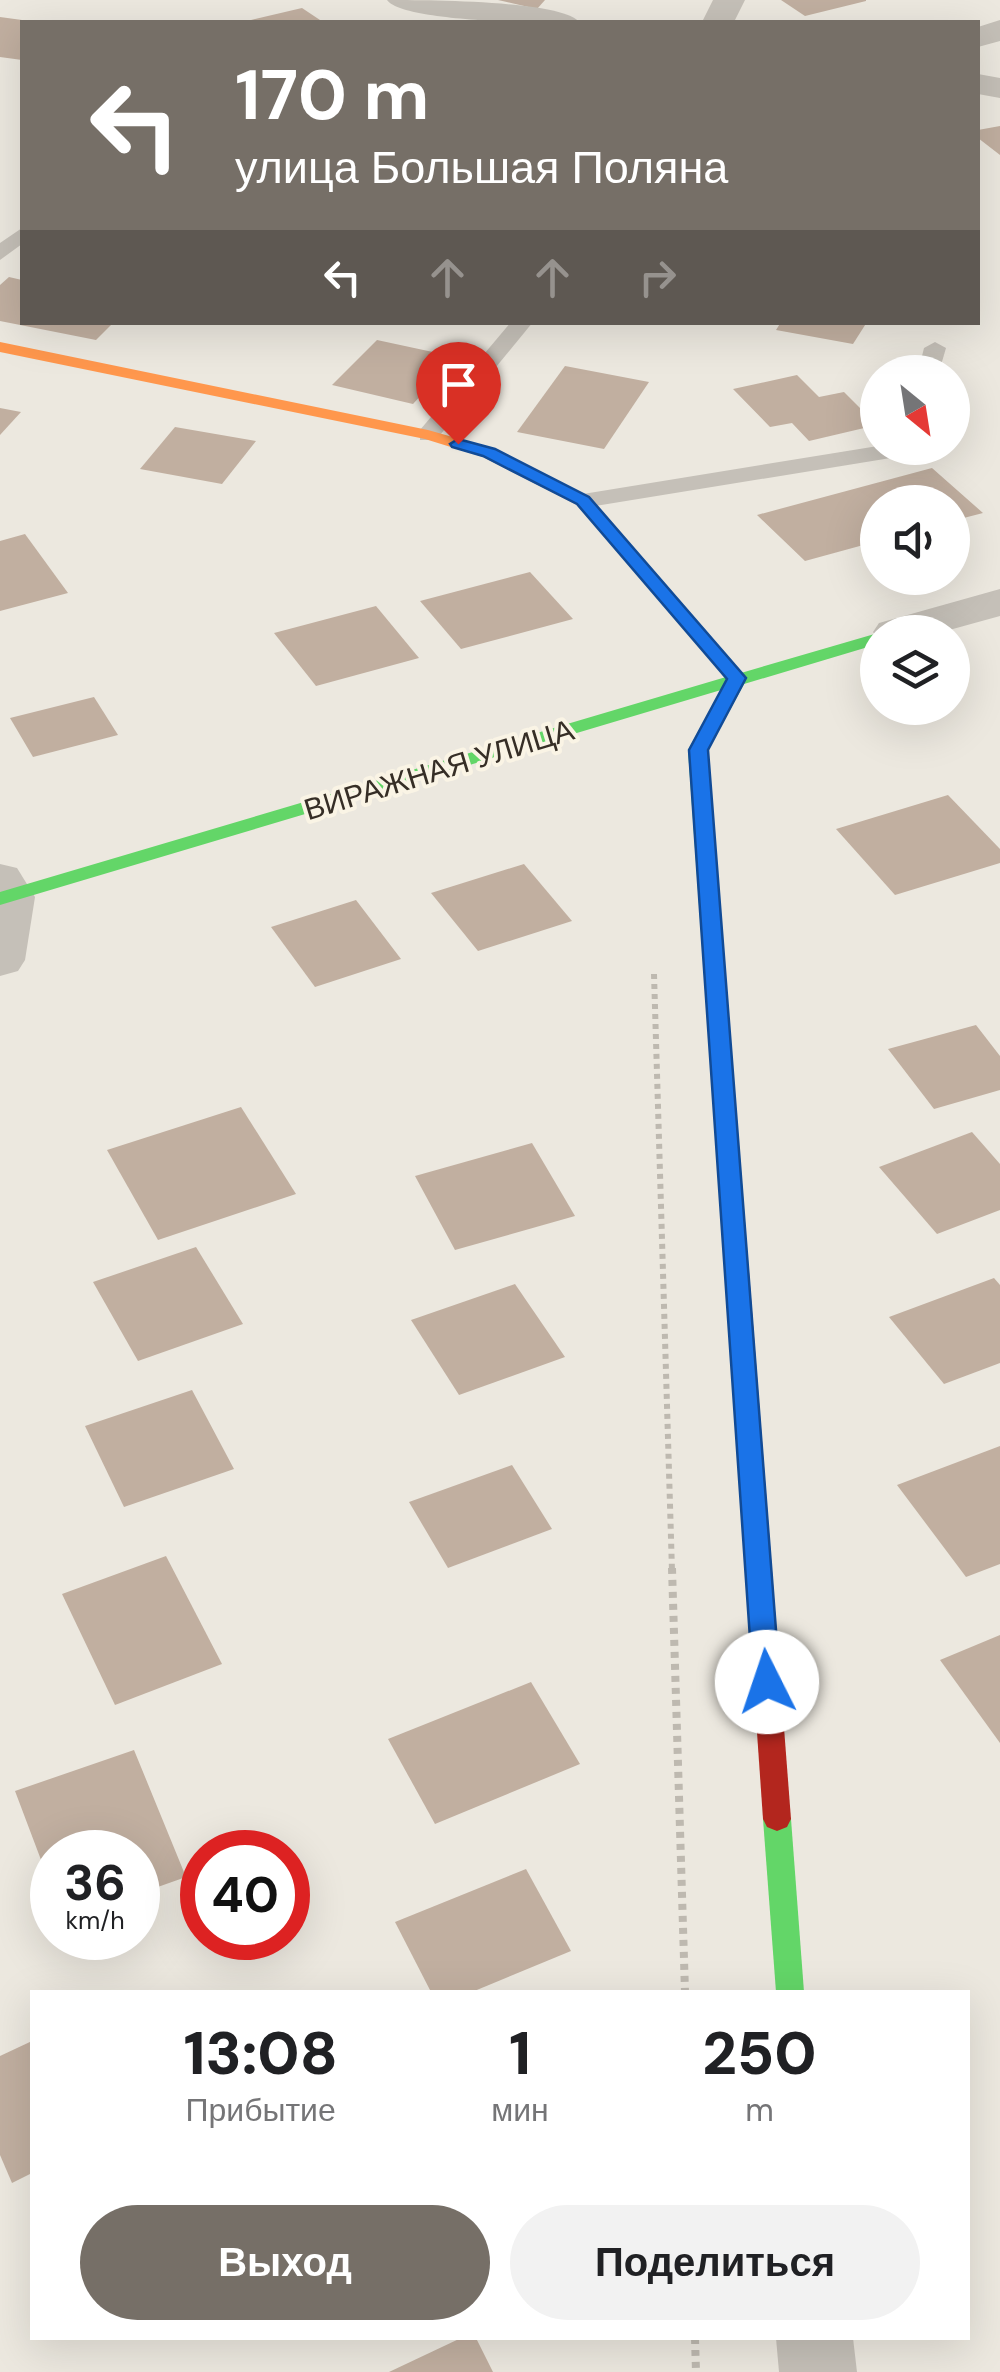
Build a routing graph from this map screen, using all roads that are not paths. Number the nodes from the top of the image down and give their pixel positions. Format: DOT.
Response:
graph roads {
  1 [pos="403,0"];
  2 [pos="548,20"];
  3 [pos="20,236"];
  4 [pos="0,254"];
  5 [pos="520,325"];
  6 [pos="0,348"];
  7 [pos="935,348"];
  8 [pos="933,355"];
  9 [pos="428,435"];
  10 [pos="860,456"];
  11 [pos="583,501"];
  12 [pos="1000,602"];
  13 [pos="954,615"];
  14 [pos="860,643"];
  15 [pos="736,678"];
  16 [pos="4,892"];
  17 [pos="0,960"];
  18 [pos="790,1990"];
  19 [pos="815,2340"];
  20 [pos="818,2372"];
  1 -- 2 [label="street"];
  3 -- 4 [label="lane"];
  5 -- 9 [label="lane"];
  6 -- 9 [label="street"];
  7 -- 8 [label="lane"];
  9 -- 11 [label="street"];
  10 -- 11 [label="lane"];
  11 -- 15 [label="street"];
  12 -- 13 [label="street"];
  14 -- 15 [label="street, ВИРАЖНАЯ УЛИЦА"];
  15 -- 16 [label="street, ВИРАЖНАЯ УЛИЦА"];
  15 -- 18 [label="street"];
  16 -- 17 [label="street"];
  19 -- 20 [label="street"];
}
